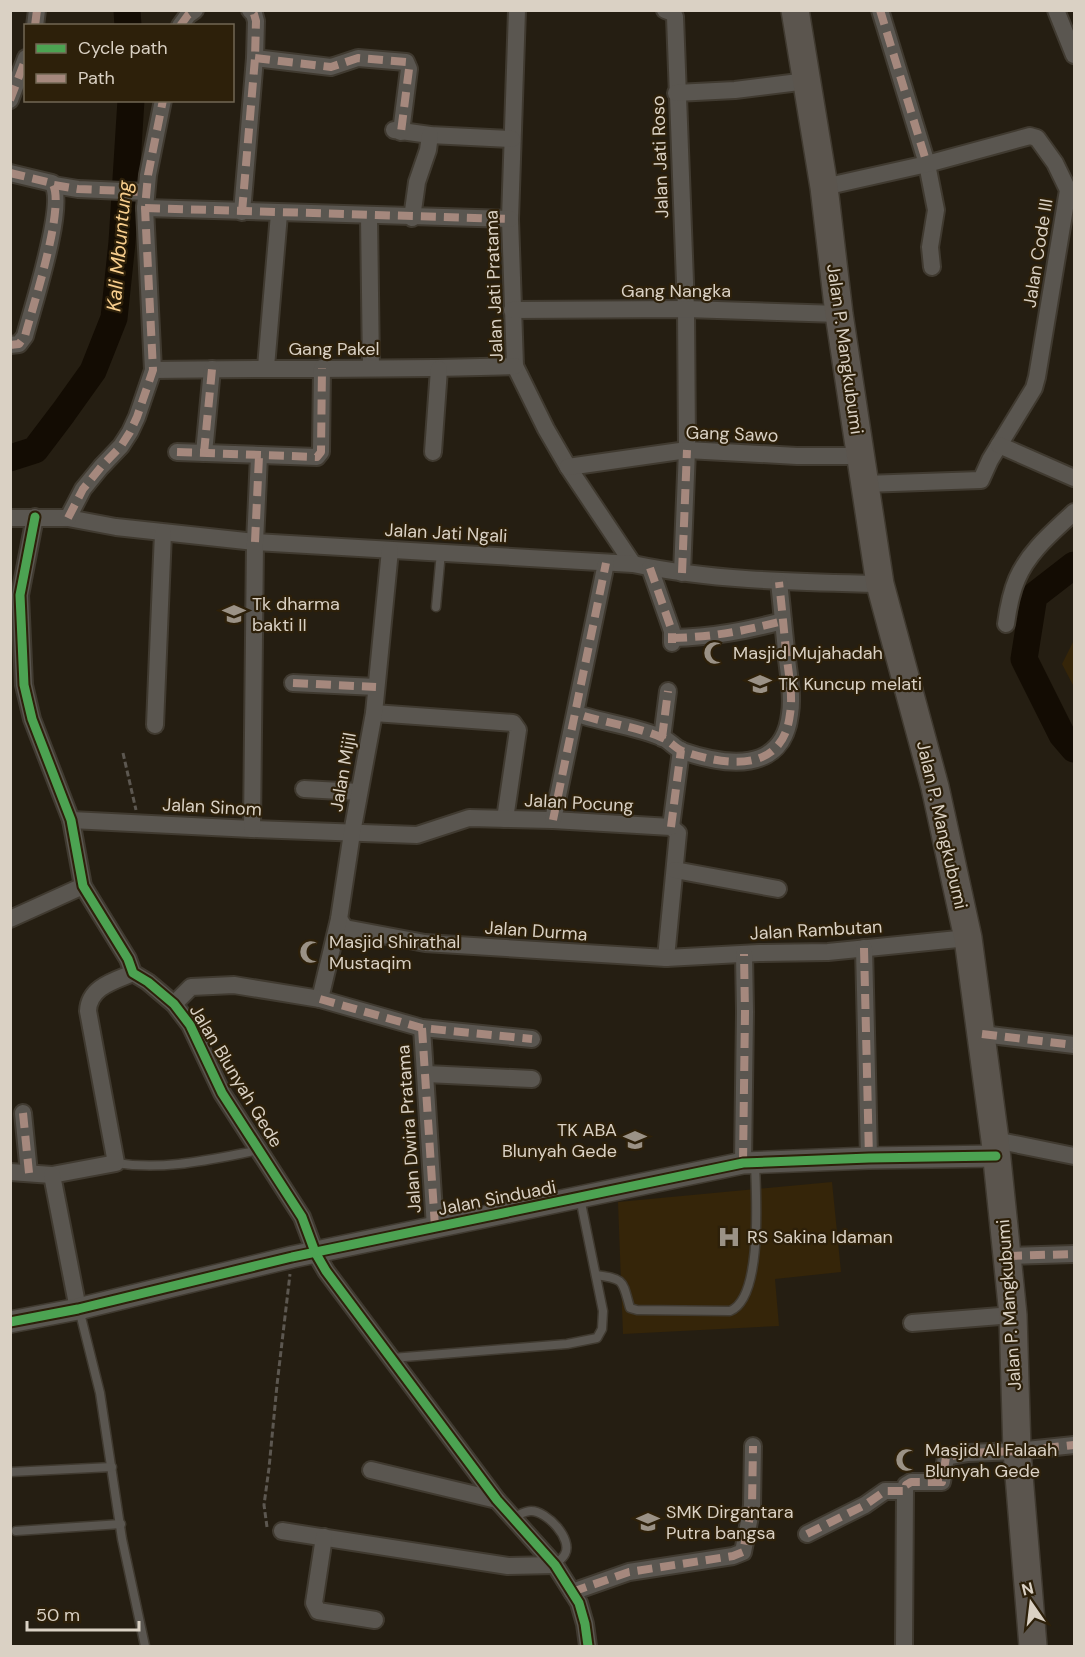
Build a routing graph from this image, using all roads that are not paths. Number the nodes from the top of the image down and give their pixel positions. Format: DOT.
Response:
graph roads {
  1 [pos="195,10"];
  2 [pos="250,10"];
  3 [pos="517,10"];
  4 [pos="664,10"];
  5 [pos="795,10"];
  6 [pos="880,10"];
  7 [pos="1056,10"];
  8 [pos="181,24"];
  9 [pos="1074,55"];
  10 [pos="255,58"];
  11 [pos="24,63"];
  12 [pos="807,81"];
  13 [pos="676,93"];
  14 [pos="10,100"];
  15 [pos="163,102"];
  16 [pos="430,135"];
  17 [pos="512,139"];
  18 [pos="927,164"];
  19 [pos="10,173"];
  20 [pos="54,186"];
  21 [pos="824,187"];
  22 [pos="1071,194"];
  23 [pos="143,197"];
  24 [pos="242,212"];
  25 [pos="279,214"];
  26 [pos="369,216"];
  27 [pos="412,218"];
  28 [pos="510,219"];
  29 [pos="932,267"];
  30 [pos="686,309"];
  31 [pos="512,310"];
  32 [pos="839,314"];
  33 [pos="10,345"];
  34 [pos="515,366"];
  35 [pos="266,368"];
  36 [pos="322,368"];
  37 [pos="371,368"];
  38 [pos="212,369"];
  39 [pos="439,369"];
  40 [pos="153,370"];
  41 [pos="999,445"];
  42 [pos="687,450"];
  43 [pos="177,452"];
  44 [pos="433,452"];
  45 [pos="204,453"];
  46 [pos="259,456"];
  47 [pos="860,456"];
  48 [pos="568,467"];
  49 [pos="1074,478"];
  50 [pos="864,484"];
  51 [pos="1074,512"];
  52 [pos="35,517"];
  53 [pos="10,518"];
  54 [pos="68,518"];
  55 [pos="163,533"];
  56 [pos="255,542"];
  57 [pos="390,550"];
  58 [pos="441,552"];
  59 [pos="606,562"];
  60 [pos="633,564"];
  61 [pos="650,568"];
  62 [pos="682,573"];
  63 [pos="779,582"];
  64 [pos="880,584"];
  65 [pos="436,607"];
  66 [pos="783,621"];
  67 [pos="1006,624"];
  68 [pos="293,683"];
  69 [pos="376,687"];
  70 [pos="668,691"];
  71 [pos="374,713"];
  72 [pos="584,716"];
  73 [pos="155,725"];
  74 [pos="663,738"];
  75 [pos="681,750"];
  76 [pos="304,789"];
  77 [pos="359,792"];
  78 [pos="505,819"];
  79 [pos="71,820"];
  80 [pos="554,820"];
  81 [pos="671,827"];
  82 [pos="252,829"];
  83 [pos="352,833"];
  84 [pos="675,870"];
  85 [pos="83,886"];
  86 [pos="778,889"];
  87 [pos="10,919"];
  88 [pos="339,920"];
  89 [pos="968,938"];
  90 [pos="864,948"];
  91 [pos="744,954"];
  92 [pos="666,958"];
  93 [pos="133,973"];
  94 [pos="320,999"];
  95 [pos="174,1004"];
  96 [pos="422,1028"];
  97 [pos="982,1034"];
  98 [pos="532,1038"];
  99 [pos="1074,1045"];
  100 [pos="426,1074"];
  101 [pos="532,1079"];
  102 [pos="23,1113"];
  103 [pos="996,1148"];
  104 [pos="260,1150"];
  105 [pos="1074,1156"];
  106 [pos="868,1158"];
  107 [pos="116,1163"];
  108 [pos="749,1163"];
  109 [pos="10,1172"];
  110 [pos="29,1173"];
  111 [pos="52,1175"];
  112 [pos="580,1197"];
  113 [pos="435,1227"];
  114 [pos="315,1252"];
  115 [pos="1074,1254"];
  116 [pos="1007,1256"];
  117 [pos="596,1275"];
  118 [pos="78,1309"];
  119 [pos="1012,1315"];
  120 [pos="10,1322"];
  121 [pos="912,1323"];
  122 [pos="392,1358"];
  123 [pos="1074,1445"];
  124 [pos="753,1446"];
  125 [pos="1017,1451"];
  126 [pos="112,1467"];
  127 [pos="371,1470"];
  128 [pos="10,1472"];
  129 [pos="905,1491"];
  130 [pos="497,1500"];
  131 [pos="513,1517"];
  132 [pos="121,1524"];
  133 [pos="282,1531"];
  134 [pos="16,1532"];
  135 [pos="807,1533"];
  136 [pos="324,1537"];
  137 [pos="555,1565"];
  138 [pos="572,1592"];
  139 [pos="375,1620"];
  140 [pos="145,1647"];
  141 [pos="588,1647"];
  142 [pos="904,1647"];
  143 [pos="1033,1647"];
  1 -- 8 [label="street"];
  2 -- 10 [label="street"];
  3 -- 17 [label="street, Jalan Jati Pratama"];
  4 -- 13 [label="street, Jalan Jati Roso"];
  5 -- 12 [label="main road, Jalan P. Mangkubumi"];
  6 -- 18 [label="street"];
  7 -- 9 [label="street"];
  10 -- 16 [label="street"];
  10 -- 24 [label="street"];
  11 -- 14 [label="street"];
  12 -- 13 [label="street"];
  12 -- 21 [label="main road, Jalan P. Mangkubumi"];
  13 -- 30 [label="street, Jalan Jati Roso"];
  15 -- 23 [label="street"];
  16 -- 17 [label="street"];
  16 -- 27 [label="street"];
  17 -- 28 [label="street, Jalan Jati Pratama"];
  18 -- 21 [label="street, Jalan Code III"];
  18 -- 22 [label="street, Jalan Code III"];
  18 -- 29 [label="street"];
  19 -- 20 [label="street"];
  20 -- 23 [label="street"];
  20 -- 33 [label="street"];
  21 -- 32 [label="main road, Jalan P. Mangkubumi"];
  22 -- 41 [label="street, Jalan Code III"];
  23 -- 24 [label="street"];
  23 -- 40 [label="street"];
  24 -- 25 [label="street"];
  25 -- 26 [label="street"];
  25 -- 35 [label="street"];
  26 -- 27 [label="street"];
  26 -- 37 [label="street"];
  27 -- 28 [label="street"];
  28 -- 31 [label="street, Jalan Jati Pratama"];
  30 -- 31 [label="street, Gang Nangka"];
  30 -- 32 [label="street, Gang Nangka"];
  30 -- 42 [label="street, Jalan Jati Roso"];
  31 -- 34 [label="street, Jalan Jati Pratama"];
  32 -- 47 [label="main road, Jalan P. Mangkubumi"];
  34 -- 39 [label="street, Gang Pakel"];
  34 -- 48 [label="street, Jalan Jati Pratama"];
  35 -- 36 [label="street, Gang Pakel"];
  35 -- 38 [label="street, Gang Pakel"];
  36 -- 37 [label="street, Gang Pakel"];
  36 -- 46 [label="street"];
  37 -- 39 [label="street, Gang Pakel"];
  38 -- 40 [label="street, Gang Pakel"];
  38 -- 45 [label="street"];
  39 -- 44 [label="street"];
  40 -- 54 [label="street"];
  41 -- 49 [label="street"];
  41 -- 50 [label="street, Jalan Code III"];
  42 -- 47 [label="street, Gang Sawo"];
  42 -- 48 [label="street, Gang Sawo"];
  42 -- 62 [label="street, Jalan Jati Roso"];
  43 -- 45 [label="street"];
  45 -- 46 [label="street"];
  46 -- 56 [label="street"];
  47 -- 50 [label="main road, Jalan P. Mangkubumi"];
  48 -- 60 [label="street, Jalan Jati Pratama"];
  50 -- 64 [label="main road, Jalan P. Mangkubumi"];
  51 -- 67 [label="street"];
  52 -- 53 [label="street, Jalan Jati Ngali"];
  52 -- 54 [label="street, Jalan Jati Ngali"];
  52 -- 79 [label="street, Jalan Blunyah Gede"];
  54 -- 55 [label="street, Jalan Jati Ngali"];
  55 -- 56 [label="street, Jalan Jati Ngali"];
  55 -- 73 [label="street"];
  56 -- 57 [label="street, Jalan Jati Ngali"];
  56 -- 82 [label="street"];
  57 -- 58 [label="street, Jalan Jati Ngali"];
  57 -- 69 [label="street, Jalan Mijil"];
  58 -- 59 [label="street, Jalan Jati Ngali"];
  58 -- 65 [label="lane"];
  59 -- 60 [label="street, Jalan Jati Ngali"];
  59 -- 80 [label="street"];
  60 -- 61 [label="street, Jalan Jati Ngali"];
  61 -- 62 [label="street, Jalan Jati Ngali"];
  61 -- 66 [label="street"];
  62 -- 63 [label="street, Jalan Jati Ngali"];
  63 -- 64 [label="street, Jalan Jati Ngali"];
  63 -- 66 [label="street"];
  64 -- 89 [label="main road, Jalan P. Mangkubumi"];
  66 -- 75 [label="street"];
  68 -- 69 [label="street"];
  69 -- 71 [label="street, Jalan Mijil"];
  70 -- 74 [label="street"];
  71 -- 77 [label="street, Jalan Mijil"];
  71 -- 78 [label="street"];
  72 -- 74 [label="street"];
  74 -- 75 [label="street"];
  75 -- 81 [label="street"];
  76 -- 77 [label="street"];
  77 -- 83 [label="street, Jalan Mijil"];
  78 -- 80 [label="street, Jalan Pocung"];
  78 -- 83 [label="street, Jalan Pocung"];
  79 -- 82 [label="street, Jalan Sinom"];
  79 -- 85 [label="street, Jalan Blunyah Gede"];
  80 -- 81 [label="street, Jalan Pocung"];
  81 -- 84 [label="street"];
  82 -- 83 [label="street, Jalan Sinom"];
  83 -- 88 [label="street, Jalan Mijil"];
  84 -- 86 [label="street"];
  84 -- 92 [label="street"];
  85 -- 87 [label="street"];
  85 -- 93 [label="street, Jalan Blunyah Gede"];
  88 -- 92 [label="street, Jalan Durma"];
  88 -- 94 [label="street, Jalan Mijil"];
  89 -- 90 [label="street, Jalan Rambutan"];
  89 -- 97 [label="main road, Jalan P. Mangkubumi"];
  90 -- 91 [label="street, Jalan Rambutan"];
  90 -- 106 [label="street"];
  91 -- 92 [label="street, Jalan Rambutan"];
  91 -- 108 [label="street"];
  93 -- 95 [label="street, Jalan Blunyah Gede"];
  93 -- 107 [label="street"];
  94 -- 95 [label="street"];
  94 -- 96 [label="street"];
  95 -- 104 [label="street, Jalan Blunyah Gede"];
  96 -- 98 [label="street"];
  96 -- 100 [label="street, Jalan Dwira Pratama"];
  97 -- 99 [label="street"];
  97 -- 103 [label="main road, Jalan P. Mangkubumi"];
  100 -- 101 [label="street"];
  100 -- 113 [label="street, Jalan Dwira Pratama"];
  102 -- 110 [label="street"];
  103 -- 105 [label="street"];
  103 -- 106 [label="street, Jalan Sinduadi"];
  103 -- 116 [label="main road, Jalan P. Mangkubumi"];
  104 -- 107 [label="lane"];
  104 -- 114 [label="street, Jalan Blunyah Gede"];
  106 -- 108 [label="street, Jalan Sinduadi"];
  107 -- 111 [label="street"];
  108 -- 112 [label="street, Jalan Sinduadi"];
  108 -- 117 [label="lane"];
  109 -- 110 [label="street"];
  110 -- 111 [label="street"];
  111 -- 118 [label="street"];
  112 -- 113 [label="street, Jalan Sinduadi"];
  112 -- 117 [label="lane"];
  113 -- 114 [label="street, Jalan Sinduadi"];
  114 -- 118 [label="street, Jalan Sinduadi"];
  114 -- 122 [label="street, Jalan Blunyah Gede"];
  115 -- 116 [label="street"];
  116 -- 119 [label="main road, Jalan P. Mangkubumi"];
  117 -- 122 [label="lane"];
  118 -- 120 [label="street, Jalan Sinduadi"];
  118 -- 126 [label="lane"];
  119 -- 121 [label="street"];
  119 -- 125 [label="main road, Jalan P. Mangkubumi"];
  122 -- 130 [label="street, Jalan Blunyah Gede"];
  123 -- 125 [label="street"];
  124 -- 138 [label="street"];
  125 -- 129 [label="street"];
  125 -- 143 [label="main road, Jalan P. Mangkubumi"];
  126 -- 128 [label="lane"];
  126 -- 132 [label="lane"];
  127 -- 130 [label="street"];
  129 -- 135 [label="street"];
  129 -- 142 [label="street"];
  130 -- 131 [label="street, Jalan Blunyah Gede"];
  131 -- 137 [label="street, Jalan Blunyah Gede"];
  131 -- 137 [label="lane"];
  132 -- 134 [label="lane"];
  132 -- 140 [label="lane"];
  133 -- 136 [label="street"];
  136 -- 137 [label="street"];
  136 -- 139 [label="street"];
  137 -- 138 [label="street, Jalan Blunyah Gede"];
  138 -- 141 [label="street, Jalan Blunyah Gede"];
}
